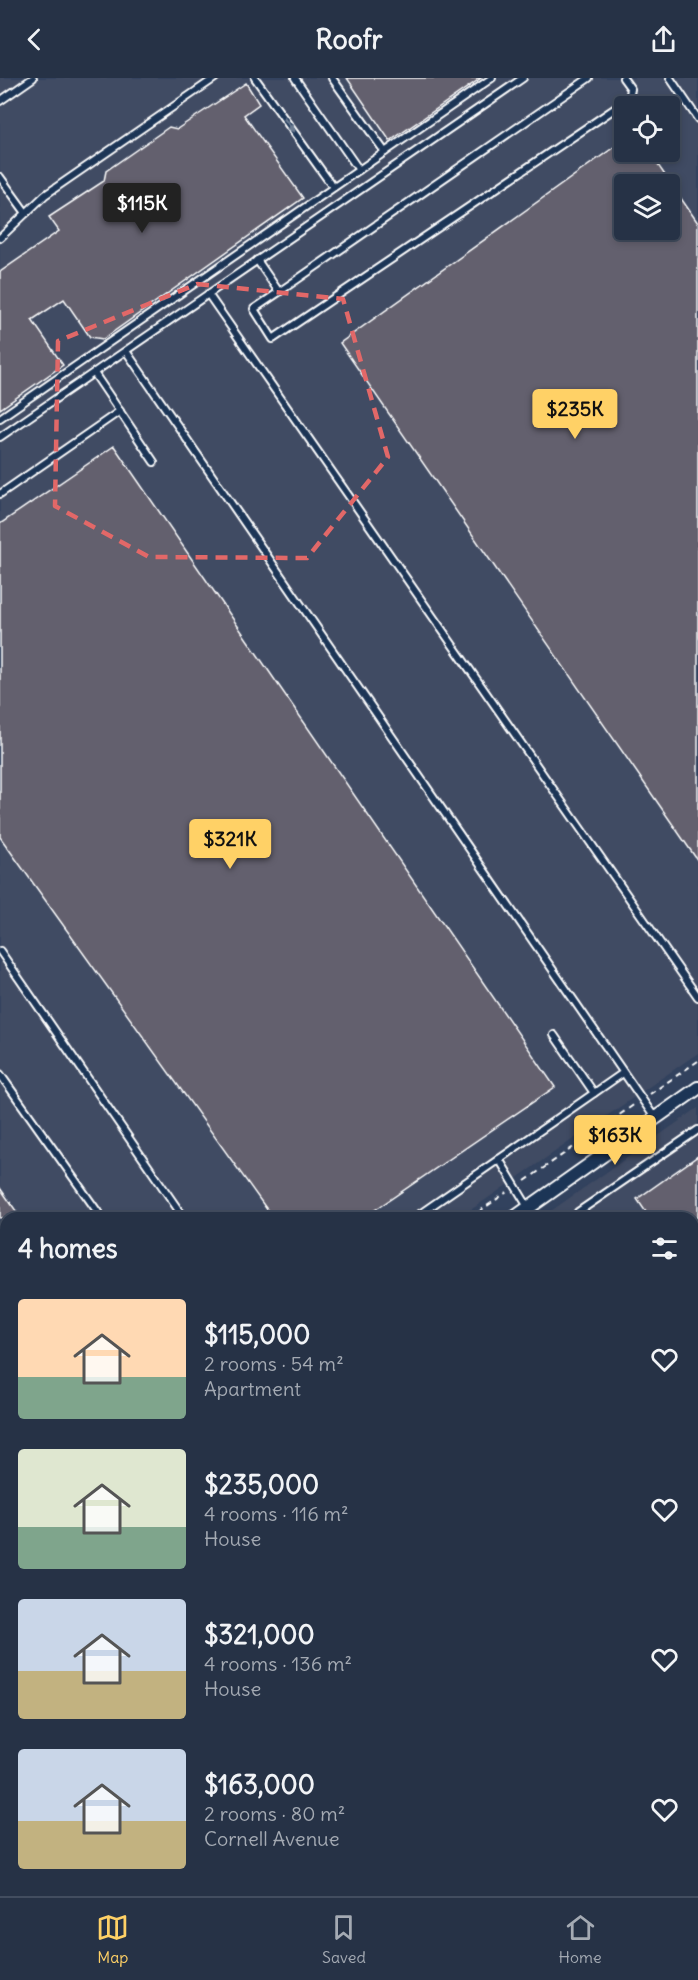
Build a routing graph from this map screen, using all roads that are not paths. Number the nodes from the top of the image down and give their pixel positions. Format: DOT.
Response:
graph roads {
  1 [pos="33,78"];
  2 [pos="215,78"];
  3 [pos="255,78"];
  4 [pos="295,78"];
  5 [pos="332,78"];
  6 [pos="492,78"];
  7 [pos="523,78"];
  8 [pos="588,78"];
  9 [pos="623,78"];
  10 [pos="670,78"];
  11 [pos="0,101"];
  12 [pos="698,119"];
  13 [pos="385,152"];
  14 [pos="359,170"];
  15 [pos="0,177"];
  16 [pos="333,187"];
  17 [pos="26,213"];
  18 [pos="0,238"];
  19 [pos="257,260"];
  20 [pos="279,292"];
  21 [pos="208,294"];
  22 [pos="126,351"];
  23 [pos="94,373"];
  24 [pos="120,411"];
  25 [pos="0,418"];
  26 [pos="0,437"];
  27 [pos="154,462"];
  28 [pos="0,494"];
  29 [pos="0,951"];
  30 [pos="698,997"];
  31 [pos="554,1035"];
  32 [pos="623,1073"];
  33 [pos="0,1074"];
  34 [pos="698,1088"];
  35 [pos="594,1093"];
  36 [pos="655,1119"];
  37 [pos="698,1130"];
  38 [pos="499,1159"];
  39 [pos="98,1212"];
  40 [pos="180,1212"];
  41 [pos="423,1212"];
  42 [pos="531,1212"];
  43 [pos="533,1212"];
  44 [pos="578,1212"];
  1 -- 11 [label="lane"];
  2 -- 17 [label="lane"];
  3 -- 16 [label="lane, one-way"];
  4 -- 14 [label="lane"];
  5 -- 13 [label="lane"];
  6 -- 13 [label="lane"];
  7 -- 19 [label="lane"];
  8 -- 20 [label="lane"];
  9 -- 20 [label="lane"];
  10 -- 12 [label="lane"];
  13 -- 14 [label="lane"];
  14 -- 16 [label="lane"];
  15 -- 17 [label="lane"];
  16 -- 25 [label="lane"];
  17 -- 18 [label="lane"];
  19 -- 20 [label="lane"];
  19 -- 21 [label="lane"];
  21 -- 22 [label="lane"];
  21 -- 30 [label="lane"];
  22 -- 23 [label="lane"];
  22 -- 32 [label="lane"];
  23 -- 24 [label="lane"];
  23 -- 26 [label="lane"];
  24 -- 27 [label="lane"];
  24 -- 28 [label="lane"];
  29 -- 40 [label="lane"];
  31 -- 35 [label="lane"];
  32 -- 35 [label="lane"];
  32 -- 36 [label="lane"];
  33 -- 39 [label="lane"];
  34 -- 36 [label="street"];
  35 -- 38 [label="lane"];
  36 -- 43 [label="street"];
  37 -- 44 [label="lane"];
  38 -- 41 [label="lane"];
  38 -- 42 [label="lane"];
}
